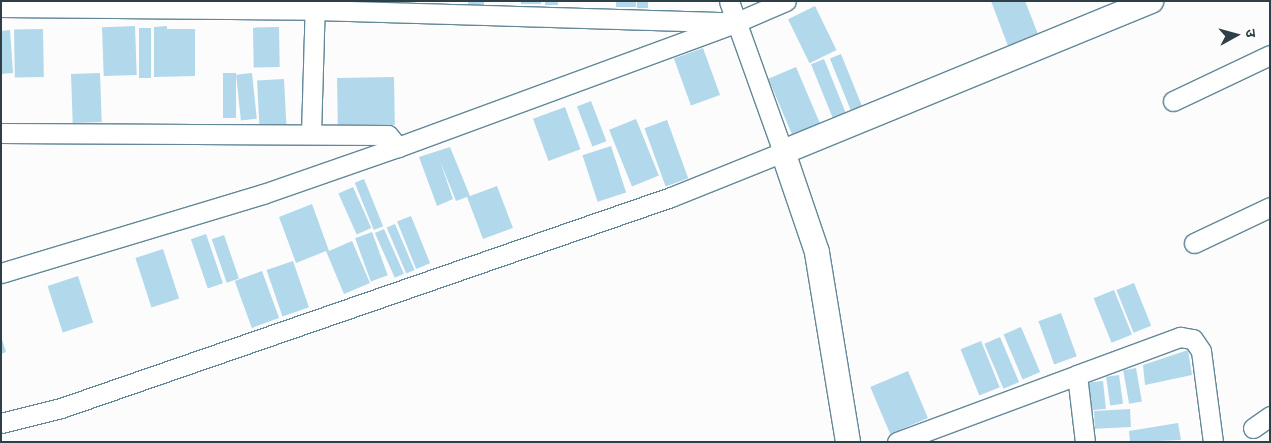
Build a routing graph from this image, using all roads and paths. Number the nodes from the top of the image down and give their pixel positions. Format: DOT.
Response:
graph roads {
  1 [pos="729,1"];
  2 [pos="786,1"];
  3 [pos="1152,1"];
  4 [pos="1,6"];
  5 [pos="315,6"];
  6 [pos="737,22"];
  7 [pos="1270,54"];
  8 [pos="1172,101"];
  9 [pos="1,133"];
  10 [pos="311,134"];
  11 [pos="398,147"];
  12 [pos="783,152"];
  13 [pos="1270,208"];
  14 [pos="1194,244"];
  15 [pos="1,274"];
  16 [pos="1077,375"];
  17 [pos="1270,416"];
  18 [pos="1,423"];
  19 [pos="1253,428"];
  20 [pos="848,442"];
  21 [pos="897,442"];
  22 [pos="1085,442"];
  23 [pos="1214,442"];
  1 -- 6 [label="street"];
  2 -- 6 [label="street"];
  3 -- 12 [label="street"];
  4 -- 5 [label="street"];
  5 -- 6 [label="street"];
  5 -- 10 [label="street"];
  6 -- 11 [label="street"];
  6 -- 12 [label="street"];
  7 -- 8 [label="street"];
  9 -- 10 [label="street"];
  10 -- 11 [label="street"];
  11 -- 15 [label="street"];
  12 -- 18 [label="street"];
  12 -- 20 [label="street"];
  13 -- 14 [label="street"];
  16 -- 21 [label="street"];
  16 -- 22 [label="street"];
  16 -- 23 [label="street"];
  17 -- 19 [label="street"];
}
